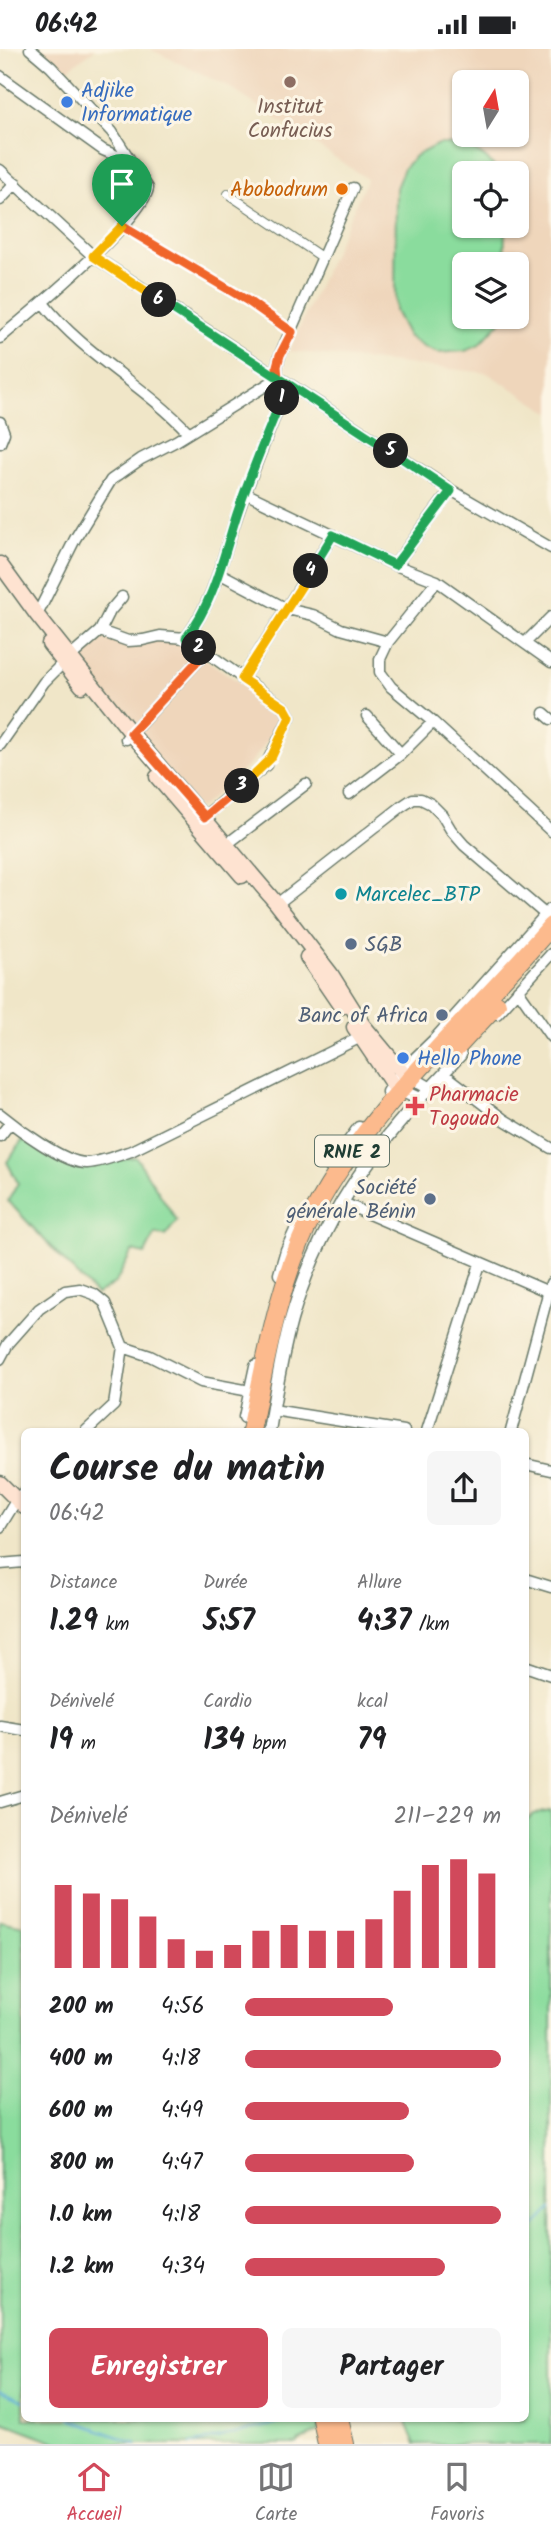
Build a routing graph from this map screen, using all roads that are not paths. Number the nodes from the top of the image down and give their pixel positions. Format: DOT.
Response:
graph roads {
  1 [pos="30,49"];
  2 [pos="0,76"];
  3 [pos="131,162"];
  4 [pos="0,170"];
  5 [pos="16,183"];
  6 [pos="353,188"];
  7 [pos="228,194"];
  8 [pos="0,200"];
  9 [pos="122,226"];
  10 [pos="93,256"];
  11 [pos="323,258"];
  12 [pos="43,303"];
  13 [pos="292,332"];
  14 [pos="0,338"];
  15 [pos="283,381"];
  16 [pos="0,422"];
  17 [pos="188,432"];
  18 [pos="0,443"];
  19 [pos="451,491"];
  20 [pos="245,493"];
  21 [pos="333,535"];
  22 [pos="551,548"];
  23 [pos="0,564"];
  24 [pos="395,565"];
  25 [pos="219,573"];
  26 [pos="0,579"];
  27 [pos="437,580"];
  28 [pos="122,597"];
  29 [pos="287,609"];
  30 [pos="37,615"];
  31 [pos="551,617"];
  32 [pos="100,631"];
  33 [pos="186,638"];
  34 [pos="388,642"];
  35 [pos="526,642"];
  36 [pos="205,653"];
  37 [pos="67,660"];
  38 [pos="551,662"];
  39 [pos="242,679"];
  40 [pos="367,716"];
  41 [pos="433,722"];
  42 [pos="129,736"];
  43 [pos="0,745"];
  44 [pos="401,754"];
  45 [pos="306,784"];
  46 [pos="349,794"];
  47 [pos="200,820"];
  48 [pos="551,831"];
  49 [pos="227,844"];
  50 [pos="277,904"];
  51 [pos="549,917"];
  52 [pos="551,943"];
  53 [pos="551,954"];
  54 [pos="518,990"];
  55 [pos="361,1037"];
  56 [pos="551,1037"];
  57 [pos="444,1075"];
  58 [pos="412,1087"];
  59 [pos="0,1114"];
  60 [pos="10,1123"];
  61 [pos="0,1136"];
  62 [pos="551,1148"];
  63 [pos="341,1202"];
  64 [pos="480,1264"];
  65 [pos="550,1290"];
  66 [pos="123,1347"];
  67 [pos="0,1359"];
  68 [pos="250,1391"];
  69 [pos="273,1410"];
  70 [pos="89,1428"];
  71 [pos="244,1428"];
  72 [pos="252,1428"];
  73 [pos="263,1428"];
  74 [pos="270,1428"];
  75 [pos="385,1428"];
  76 [pos="428,1428"];
  77 [pos="512,1428"];
  78 [pos="529,1465"];
  79 [pos="551,1470"];
  80 [pos="0,1483"];
  81 [pos="21,1498"];
  82 [pos="21,1500"];
  83 [pos="0,1527"];
  84 [pos="21,1562"];
  85 [pos="0,1564"];
  86 [pos="529,1580"];
  87 [pos="551,1587"];
  88 [pos="529,1667"];
  89 [pos="551,1675"];
  90 [pos="0,1726"];
  91 [pos="21,1730"];
  92 [pos="21,1796"];
  93 [pos="0,1802"];
  1 -- 3 [label="street"];
  2 -- 3 [label="street"];
  3 -- 9 [label="street"];
  4 -- 5 [label="street"];
  5 -- 8 [label="street"];
  5 -- 10 [label="street"];
  6 -- 11 [label="street"];
  7 -- 11 [label="street"];
  9 -- 10 [label="street"];
  9 -- 13 [label="street"];
  10 -- 12 [label="street"];
  10 -- 15 [label="street"];
  11 -- 13 [label="street"];
  12 -- 14 [label="street"];
  12 -- 17 [label="street"];
  13 -- 15 [label="street"];
  15 -- 17 [label="street"];
  15 -- 19 [label="street"];
  15 -- 20 [label="street"];
  16 -- 18 [label="street"];
  17 -- 30 [label="street"];
  19 -- 22 [label="street"];
  19 -- 24 [label="street"];
  20 -- 21 [label="street"];
  20 -- 25 [label="street"];
  21 -- 24 [label="street"];
  21 -- 29 [label="street"];
  23 -- 30 [label="main road"];
  24 -- 27 [label="street"];
  25 -- 29 [label="street"];
  25 -- 33 [label="street"];
  26 -- 37 [label="main road"];
  27 -- 34 [label="street"];
  27 -- 35 [label="street"];
  28 -- 32 [label="street"];
  29 -- 34 [label="street"];
  29 -- 39 [label="street"];
  30 -- 37 [label="main road"];
  31 -- 35 [label="street"];
  32 -- 33 [label="street"];
  32 -- 37 [label="street"];
  33 -- 36 [label="street"];
  34 -- 41 [label="street"];
  35 -- 38 [label="street"];
  36 -- 39 [label="street"];
  36 -- 42 [label="street"];
  37 -- 42 [label="main road"];
  37 -- 43 [label="street"];
  39 -- 47 [label="street"];
  40 -- 44 [label="street"];
  41 -- 44 [label="street"];
  41 -- 48 [label="street"];
  42 -- 47 [label="main road"];
  44 -- 46 [label="street"];
  45 -- 49 [label="street"];
  47 -- 49 [label="main road"];
  47 -- 55 [label="main road"];
  49 -- 50 [label="main road"];
  50 -- 51 [label="street"];
  50 -- 58 [label="main road"];
  51 -- 58 [label="highway, RNIE 2 / RNIE 2"];
  52 -- 58 [label="highway, RNIE 2 / RNIE 2"];
  53 -- 54 [label="street"];
  54 -- 56 [label="street"];
  54 -- 57 [label="street"];
  55 -- 58 [label="main road"];
  55 -- 60 [label="street"];
  57 -- 58 [label="street"];
  57 -- 62 [label="street"];
  58 -- 63 [label="street"];
  58 -- 68 [label="street"];
  58 -- 72 [label="highway, RNIE 2 / RNIE 2"];
  58 -- 73 [label="highway, RNIE 2 / RNIE 2"];
  59 -- 60 [label="street"];
  60 -- 61 [label="street"];
  63 -- 64 [label="street"];
  63 -- 69 [label="street"];
  64 -- 65 [label="street"];
  64 -- 76 [label="street"];
  65 -- 77 [label="street"];
  66 -- 67 [label="street"];
  66 -- 68 [label="street"];
  66 -- 70 [label="street"];
  68 -- 71 [label="street"];
  69 -- 74 [label="street"];
  69 -- 75 [label="street"];
  78 -- 79 [label="street"];
  80 -- 81 [label="main road"];
  82 -- 83 [label="street"];
  84 -- 85 [label="street"];
  86 -- 87 [label="street"];
  88 -- 89 [label="street"];
  90 -- 91 [label="street"];
  92 -- 93 [label="street"];
}
